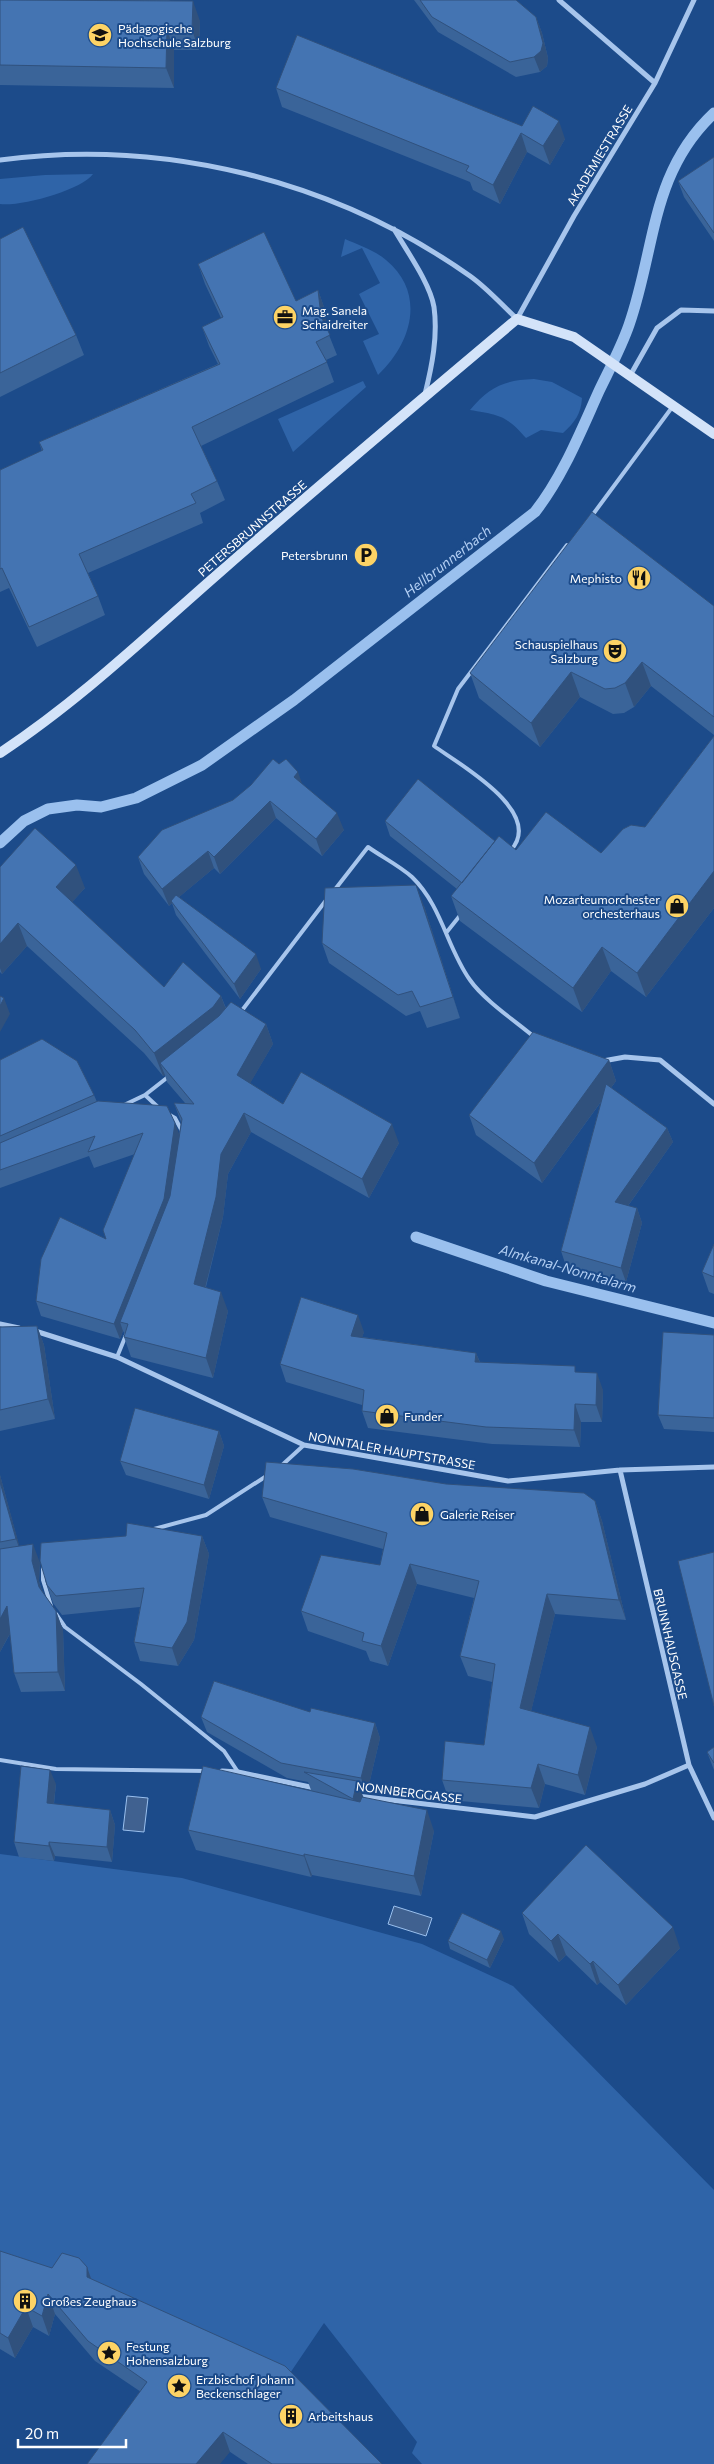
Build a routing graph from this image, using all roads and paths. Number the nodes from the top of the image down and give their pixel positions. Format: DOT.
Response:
graph roads {
  1 [pos="559,0"];
  2 [pos="694,0"];
  3 [pos="655,83"];
  4 [pos="0,160"];
  5 [pos="393,228"];
  6 [pos="714,311"];
  7 [pos="518,319"];
  8 [pos="631,374"];
  9 [pos="425,396"];
  10 [pos="673,405"];
  11 [pos="714,434"];
  12 [pos="590,518"];
  13 [pos="572,540"];
  14 [pos="0,753"];
  15 [pos="507,854"];
  16 [pos="463,911"];
  17 [pos="446,933"];
  18 [pos="236,1018"];
  19 [pos="536,1038"];
  20 [pos="597,1062"];
  21 [pos="174,1073"];
  22 [pos="145,1095"];
  23 [pos="714,1104"];
  24 [pos="118,1107"];
  25 [pos="185,1138"];
  26 [pos="0,1324"];
  27 [pos="126,1332"];
  28 [pos="117,1357"];
  29 [pos="304,1445"];
  30 [pos="714,1467"];
  31 [pos="620,1470"];
  32 [pos="149,1531"];
  33 [pos="44,1566"];
  34 [pos="0,1760"];
  35 [pos="690,1765"];
  36 [pos="209,1771"];
  37 [pos="219,1771"];
  38 [pos="238,1772"];
  39 [pos="323,1790"];
  40 [pos="351,1795"];
  41 [pos="714,1818"];
  1 -- 3 [label="street"];
  2 -- 3 [label="street, AKADEMIESTRASSE"];
  3 -- 7 [label="street, AKADEMIESTRASSE"];
  4 -- 5 [label="street"];
  5 -- 7 [label="street"];
  5 -- 9 [label="street"];
  6 -- 8 [label="street"];
  7 -- 8 [label="main road"];
  7 -- 9 [label="main road, PETERSBRUNNSTRASSE"];
  8 -- 10 [label="main road"];
  9 -- 14 [label="main road, PETERSBRUNNSTRASSE"];
  10 -- 11 [label="main road"];
  10 -- 12 [label="lane"];
  13 -- 15 [label="lane"];
  16 -- 17 [label="lane"];
  17 -- 18 [label="lane"];
  17 -- 19 [label="lane"];
  20 -- 23 [label="street"];
  21 -- 22 [label="lane"];
  22 -- 24 [label="lane"];
  22 -- 25 [label="lane"];
  26 -- 28 [label="street, NONNTALER HAUPTSTRASSE"];
  27 -- 28 [label="lane"];
  28 -- 29 [label="street, NONNTALER HAUPTSTRASSE"];
  29 -- 31 [label="street, NONNTALER HAUPTSTRASSE"];
  29 -- 32 [label="lane"];
  30 -- 31 [label="street, NONNTALER HAUPTSTRASSE"];
  31 -- 35 [label="street, BRUNNHAUSGASSE"];
  33 -- 38 [label="lane"];
  34 -- 36 [label="lane"];
  35 -- 40 [label="street, NONNBERGGASSE"];
  35 -- 41 [label="street, BRUNNHAUSGASSE"];
  37 -- 38 [label="street"];
  38 -- 39 [label="street"];
}
